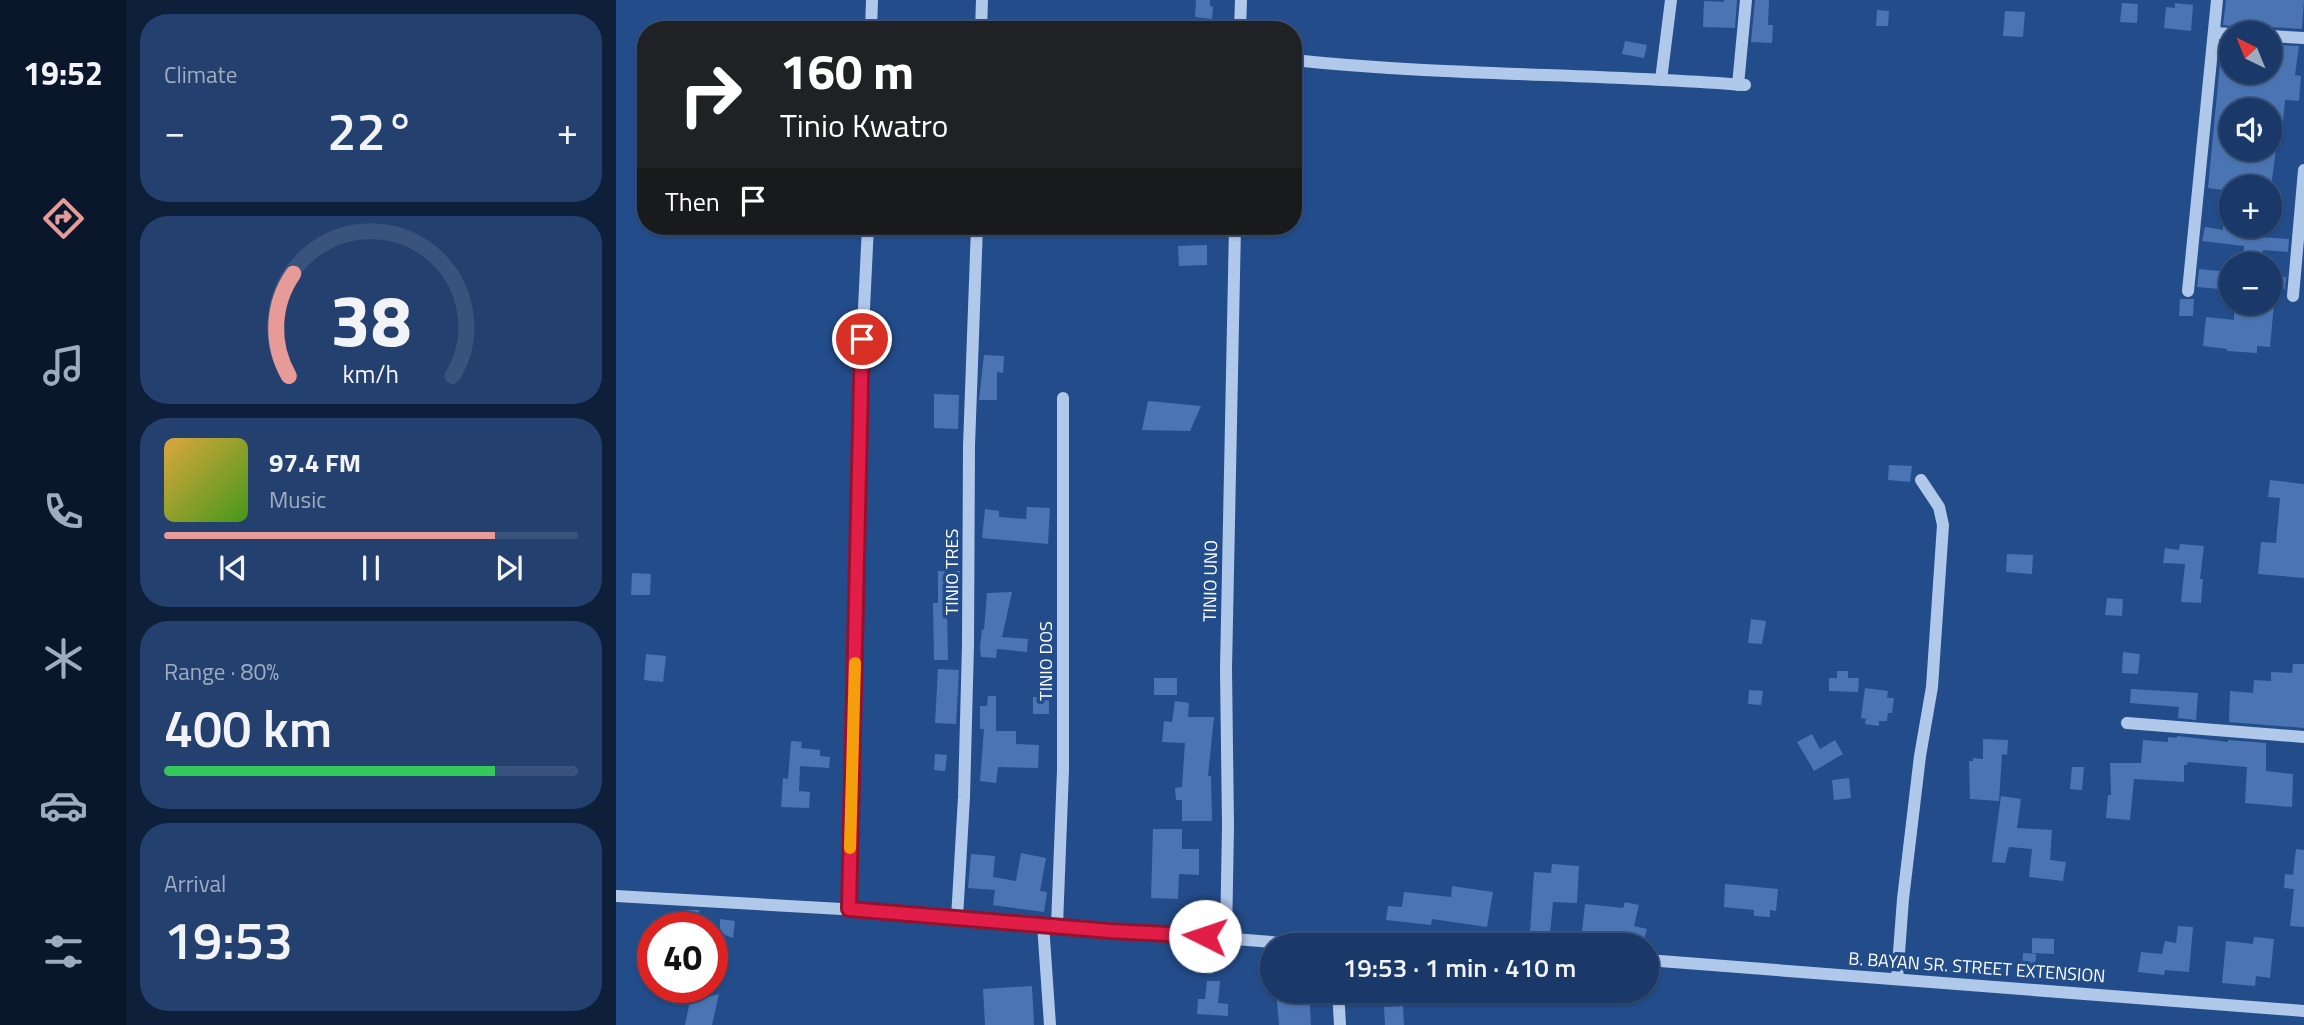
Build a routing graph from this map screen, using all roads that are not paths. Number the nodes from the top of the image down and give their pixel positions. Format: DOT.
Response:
graph roads {
  1 [pos="872,0"];
  2 [pos="982,0"];
  3 [pos="1241,0"];
  4 [pos="1671,0"];
  5 [pos="1746,0"];
  6 [pos="2217,0"];
  7 [pos="872,21"];
  8 [pos="981,21"];
  9 [pos="1240,21"];
  10 [pos="2215,33"];
  11 [pos="2219,33"];
  12 [pos="2282,37"];
  13 [pos="2304,38"];
  14 [pos="1302,61"];
  15 [pos="1661,80"];
  16 [pos="2304,170"];
  17 [pos="868,235"];
  18 [pos="977,235"];
  19 [pos="1235,235"];
  20 [pos="2188,290"];
  21 [pos="2293,296"];
  22 [pos="1063,398"];
  23 [pos="1921,481"];
  24 [pos="2127,723"];
  25 [pos="2304,737"];
  26 [pos="616,896"];
  27 [pos="849,909"];
  28 [pos="957,918"];
  29 [pos="1050,924"];
  30 [pos="1226,938"];
  31 [pos="1260,941"];
  32 [pos="1659,961"];
  33 [pos="1897,979"];
  34 [pos="1339,1003"];
  35 [pos="2304,1011"];
  36 [pos="1050,1025"];
  37 [pos="1340,1025"];
  1 -- 7 [label="street"];
  2 -- 8 [label="street"];
  3 -- 9 [label="street"];
  4 -- 15 [label="street"];
  5 -- 15 [label="street"];
  6 -- 10 [label="street"];
  10 -- 11 [label="street"];
  10 -- 20 [label="street"];
  12 -- 13 [label="street"];
  14 -- 15 [label="street"];
  16 -- 21 [label="street"];
  17 -- 27 [label="street"];
  18 -- 28 [label="street, TINIO TRES"];
  19 -- 30 [label="street, TINIO UNO"];
  22 -- 29 [label="street, TINIO DOS"];
  23 -- 33 [label="street"];
  24 -- 25 [label="street"];
  26 -- 27 [label="street"];
  27 -- 28 [label="street"];
  28 -- 29 [label="street"];
  29 -- 30 [label="street"];
  29 -- 36 [label="street, TINIO DOS"];
  30 -- 31 [label="street"];
  32 -- 33 [label="street, B. BAYAN SR. STREET EXTENSION"];
  33 -- 35 [label="street, B. BAYAN SR. STREET EXTENSION"];
  34 -- 37 [label="street"];
}
